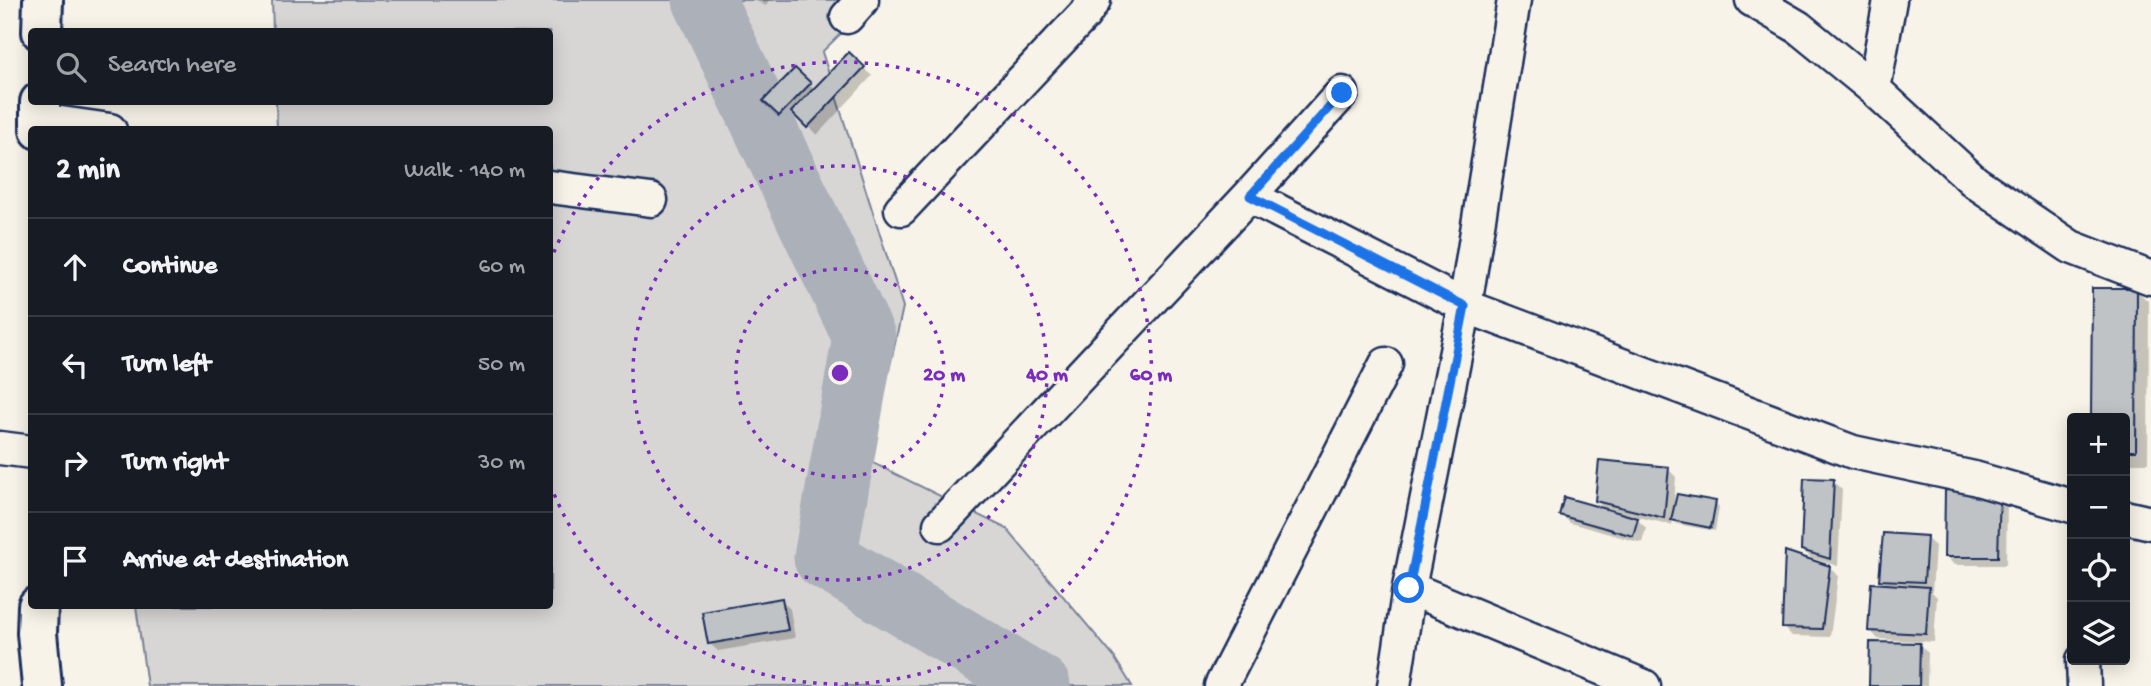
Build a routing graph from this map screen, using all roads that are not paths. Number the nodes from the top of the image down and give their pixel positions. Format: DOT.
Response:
graph roads {
  1 [pos="43,0"];
  2 [pos="1094,0"];
  3 [pos="1514,0"];
  4 [pos="1752,0"];
  5 [pos="1890,0"];
  6 [pos="42,28"];
  7 [pos="1874,89"];
  8 [pos="1342,93"];
  9 [pos="40,117"];
  10 [pos="88,126"];
  11 [pos="553,187"];
  12 [pos="1250,196"];
  13 [pos="651,200"];
  14 [pos="901,209"];
  15 [pos="2151,278"];
  16 [pos="1465,306"];
  17 [pos="1387,364"];
  18 [pos="0,448"];
  19 [pos="28,452"];
  20 [pos="2067,505"];
  21 [pos="2130,518"];
  22 [pos="2151,523"];
  23 [pos="940,525"];
  24 [pos="1409,588"];
  25 [pos="38,609"];
  26 [pos="2083,665"];
  27 [pos="41,686"];
  28 [pos="1221,686"];
  29 [pos="1394,686"];
  30 [pos="1644,686"];
  31 [pos="2084,686"];
  1 -- 6 [label="main road"];
  2 -- 14 [label="street"];
  3 -- 16 [label="street"];
  4 -- 7 [label="street"];
  5 -- 7 [label="street"];
  7 -- 15 [label="street"];
  8 -- 12 [label="street"];
  9 -- 10 [label="street"];
  11 -- 13 [label="street"];
  12 -- 16 [label="street"];
  12 -- 23 [label="street"];
  16 -- 20 [label="street"];
  16 -- 24 [label="street"];
  17 -- 28 [label="street"];
  18 -- 19 [label="street"];
  21 -- 22 [label="street"];
  24 -- 29 [label="street"];
  24 -- 30 [label="street"];
  25 -- 27 [label="main road"];
  26 -- 31 [label="street"];
}
